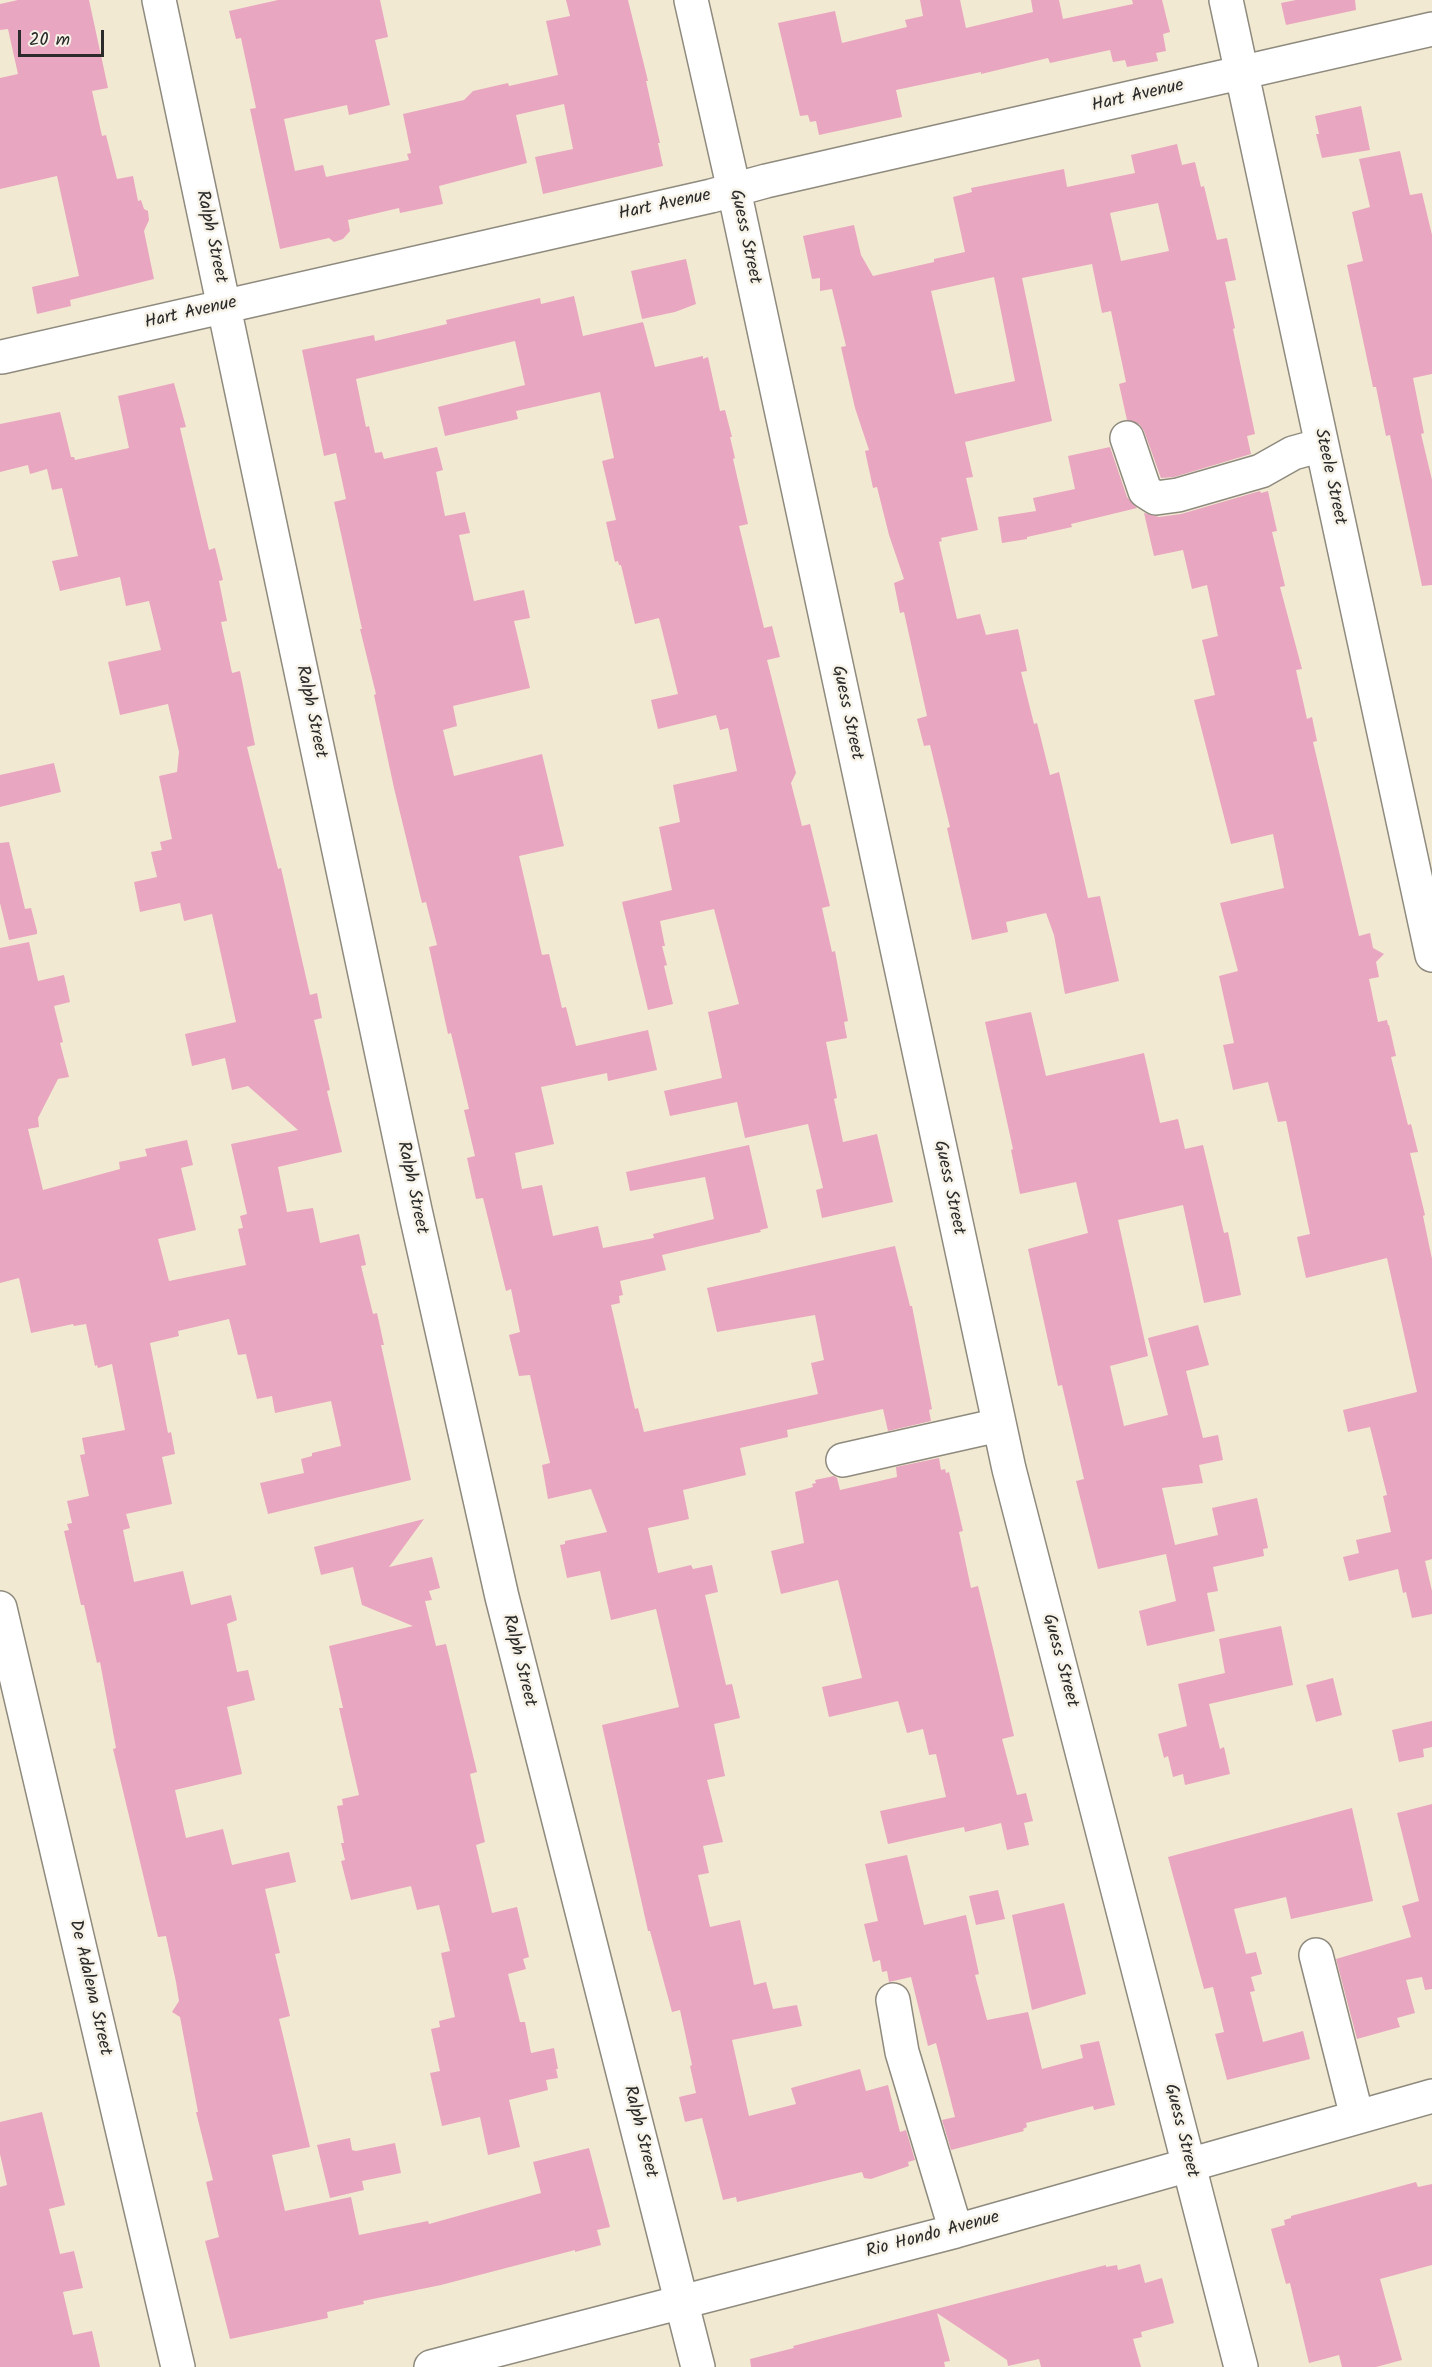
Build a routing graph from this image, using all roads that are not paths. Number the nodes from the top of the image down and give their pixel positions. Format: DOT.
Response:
graph roads {
  1 [pos="159,0"];
  2 [pos="691,0"];
  3 [pos="1226,0"];
  4 [pos="1432,28"];
  5 [pos="1241,73"];
  6 [pos="734,190"];
  7 [pos="224,306"];
  8 [pos="2,357"];
  9 [pos="1127,438"];
  10 [pos="1322,444"];
  11 [pos="1432,955"];
  12 [pos="999,1425"];
  13 [pos="843,1461"];
  14 [pos="0,1608"];
  15 [pos="1316,1954"];
  16 [pos="893,2000"];
  17 [pos="1432,2096"];
  18 [pos="1357,2117"];
  19 [pos="1189,2164"];
  20 [pos="956,2231"];
  21 [pos="682,2300"];
  22 [pos="178,2367"];
  23 [pos="431,2367"];
  24 [pos="698,2367"];
  25 [pos="1240,2367"];
  1 -- 7 [label="street, Ralph Street"];
  2 -- 6 [label="street, Guess Street"];
  3 -- 5 [label="street, Steele Street"];
  4 -- 5 [label="street, Hart Avenue"];
  5 -- 6 [label="street, Hart Avenue"];
  5 -- 10 [label="street, Steele Street"];
  6 -- 7 [label="street, Hart Avenue"];
  6 -- 12 [label="street, Guess Street"];
  7 -- 8 [label="street, Hart Avenue"];
  7 -- 21 [label="street, Ralph Street"];
  9 -- 10 [label="street"];
  10 -- 11 [label="street, Steele Street"];
  12 -- 13 [label="street"];
  12 -- 19 [label="street, Guess Street"];
  14 -- 22 [label="street, De Adalena Street"];
  15 -- 18 [label="street"];
  16 -- 20 [label="street"];
  17 -- 18 [label="street, Rio Hondo Avenue"];
  18 -- 19 [label="street, Rio Hondo Avenue"];
  19 -- 20 [label="street, Rio Hondo Avenue"];
  19 -- 25 [label="street, Guess Street"];
  20 -- 21 [label="street, Rio Hondo Avenue"];
  21 -- 23 [label="street, Rio Hondo Avenue"];
  21 -- 24 [label="street, Ralph Street"];
}
